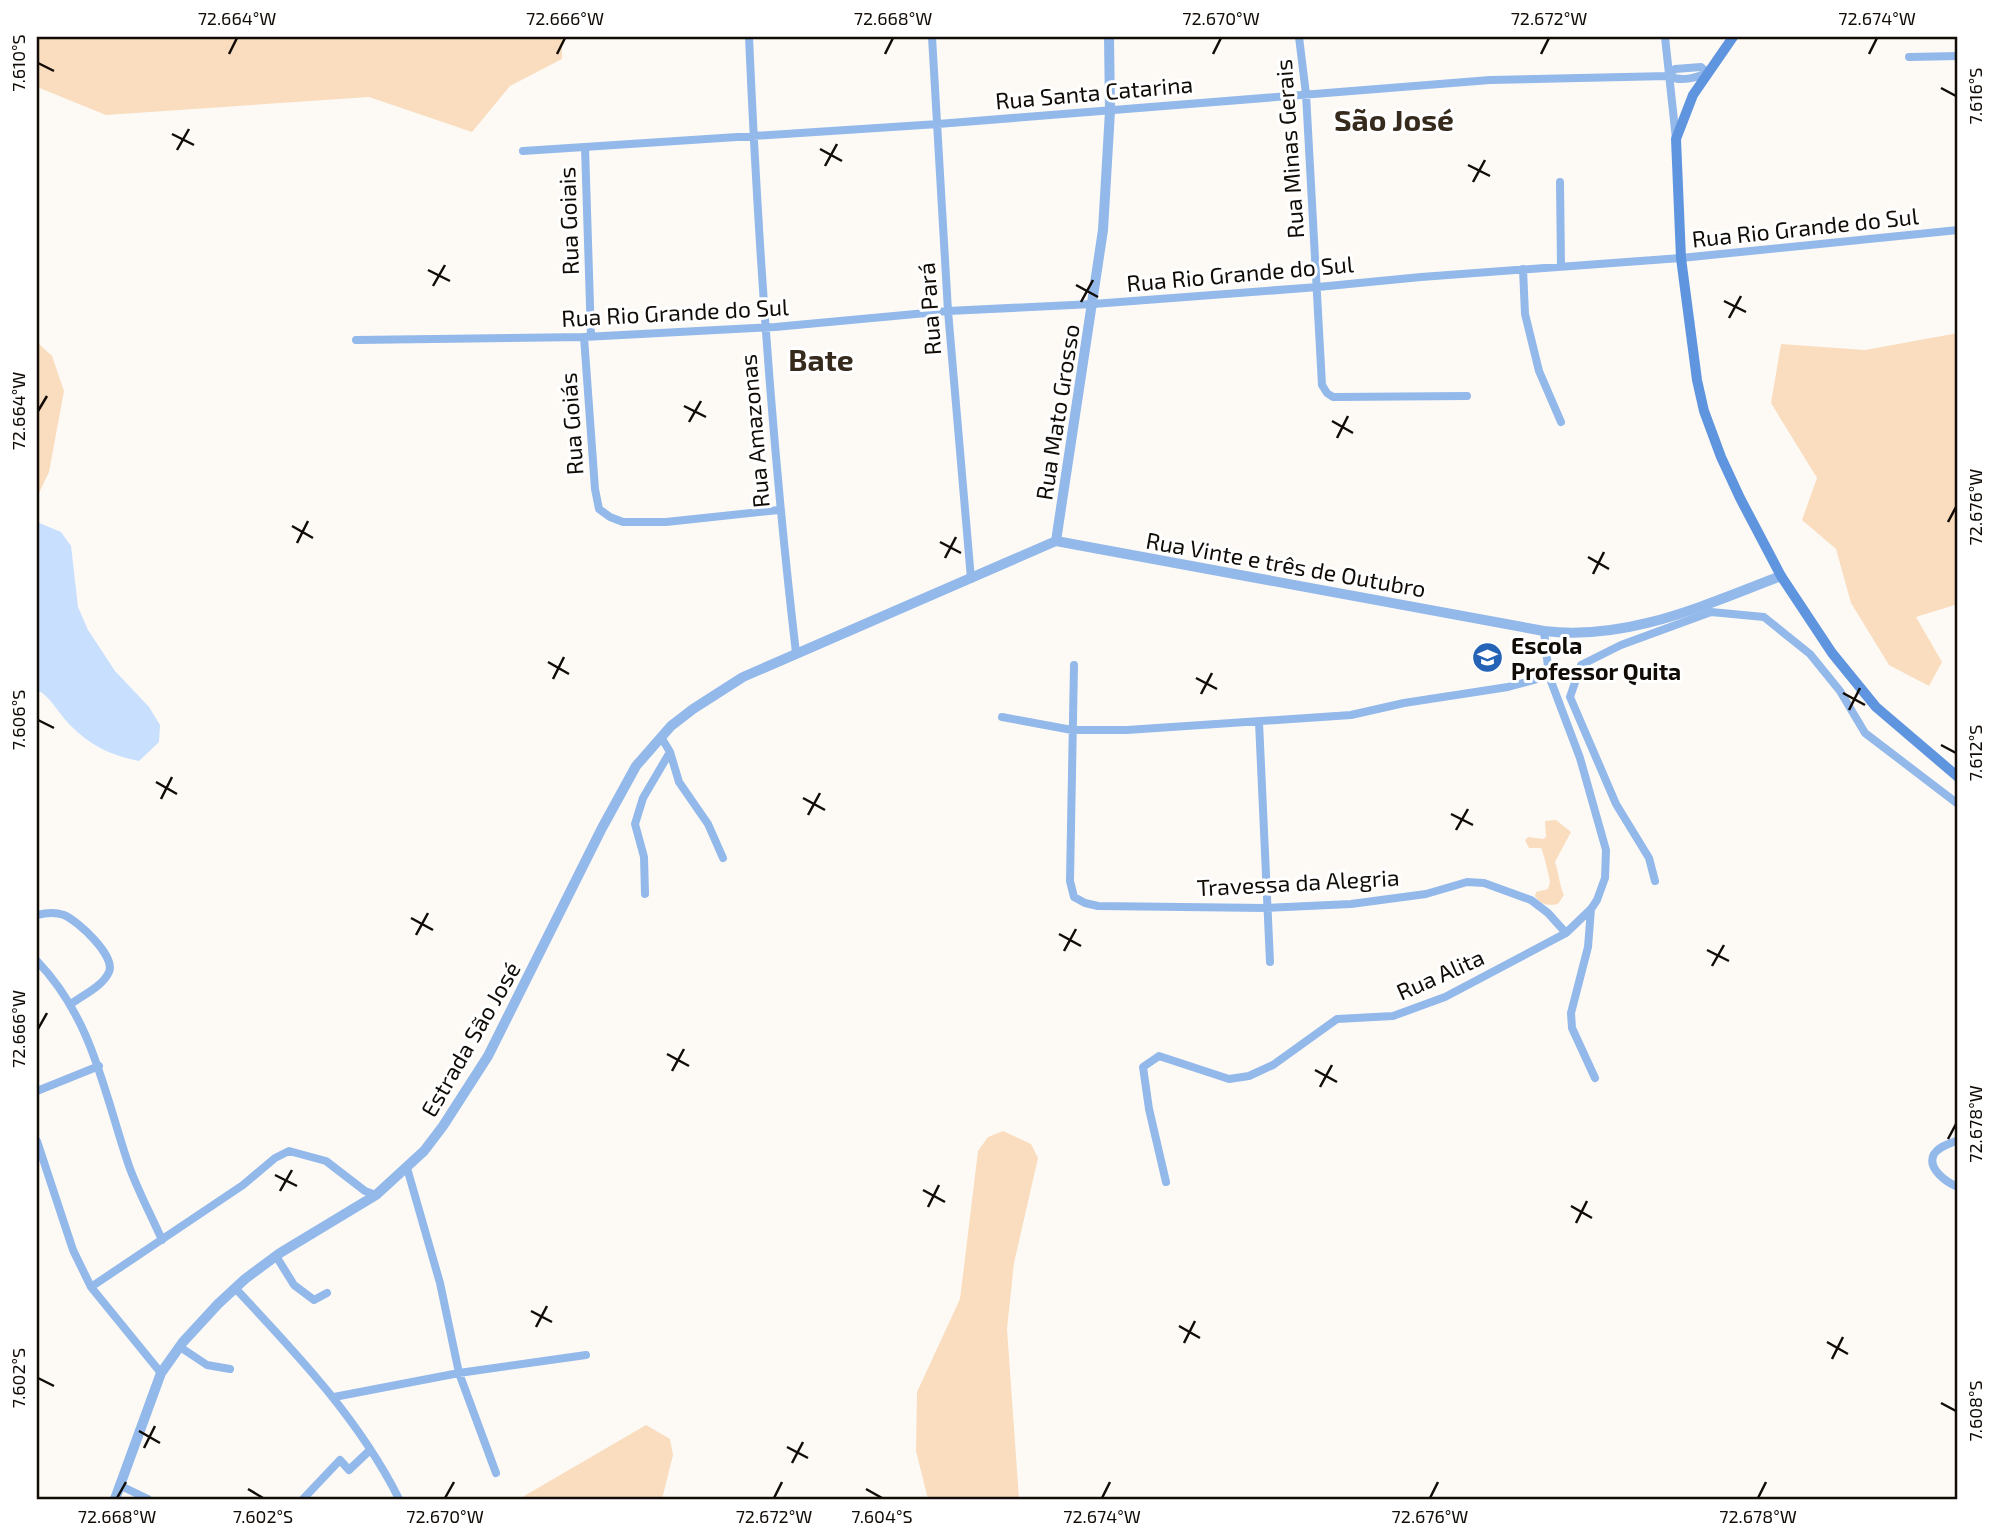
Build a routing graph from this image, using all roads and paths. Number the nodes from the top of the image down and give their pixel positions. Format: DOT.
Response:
graph roads {
  1 [pos="749,37"];
  2 [pos="932,37"];
  3 [pos="1109,37"];
  4 [pos="1299,37"];
  5 [pos="1665,37"];
  6 [pos="1733,37"];
  7 [pos="1958,56"];
  8 [pos="1909,57"];
  9 [pos="1708,73"];
  10 [pos="1668,76"];
  11 [pos="1306,94"];
  12 [pos="1110,111"];
  13 [pos="938,124"];
  14 [pos="753,135"];
  15 [pos="1676,139"];
  16 [pos="584,147"];
  17 [pos="523,151"];
  18 [pos="1560,181"];
  19 [pos="1958,230"];
  20 [pos="1681,258"];
  21 [pos="1561,266"];
  22 [pos="1523,269"];
  23 [pos="1318,288"];
  24 [pos="1093,304"];
  25 [pos="948,311"];
  26 [pos="765,327"];
  27 [pos="587,337"];
  28 [pos="356,340"];
  29 [pos="1467,396"];
  30 [pos="1561,422"];
  31 [pos="779,510"];
  32 [pos="1056,541"];
  33 [pos="1781,576"];
  34 [pos="971,579"];
  35 [pos="1544,631"];
  36 [pos="796,653"];
  37 [pos="1074,665"];
  38 [pos="1549,676"];
  39 [pos="1002,718"];
  40 [pos="1259,722"];
  41 [pos="1072,730"];
  42 [pos="661,737"];
  43 [pos="670,752"];
  44 [pos="1958,777"];
  45 [pos="1958,804"];
  46 [pos="723,858"];
  47 [pos="1655,881"];
  48 [pos="645,894"];
  49 [pos="1266,908"];
  50 [pos="1591,909"];
  51 [pos="37,915"];
  52 [pos="1566,933"];
  53 [pos="37,961"];
  54 [pos="1270,962"];
  55 [pos="71,1004"];
  56 [pos="99,1066"];
  57 [pos="1595,1078"];
  58 [pos="37,1091"];
  59 [pos="1958,1140"];
  60 [pos="37,1141"];
  61 [pos="407,1168"];
  62 [pos="1166,1182"];
  63 [pos="1958,1187"];
  64 [pos="376,1195"];
  65 [pos="162,1240"];
  66 [pos="276,1256"];
  67 [pos="91,1287"];
  68 [pos="235,1288"];
  69 [pos="327,1293"];
  70 [pos="180,1347"];
  71 [pos="586,1355"];
  72 [pos="230,1369"];
  73 [pos="161,1373"];
  74 [pos="459,1373"];
  75 [pos="334,1397"];
  76 [pos="370,1450"];
  77 [pos="496,1473"];
  78 [pos="121,1486"];
  79 [pos="115,1499"];
  80 [pos="148,1499"];
  81 [pos="303,1499"];
  82 [pos="399,1499"];
  1 -- 14 [label="street, Rua Amazonas"];
  2 -- 13 [label="street, Rua Pará"];
  3 -- 12 [label="street, Rua Mato Grosso"];
  4 -- 11 [label="street, Rua Minas Gerais"];
  5 -- 10 [label="street"];
  6 -- 9 [label="main road"];
  7 -- 8 [label="street"];
  9 -- 10 [label="street, Rua Santa Catarina"];
  9 -- 15 [label="main road"];
  10 -- 11 [label="street, Rua Santa Catarina"];
  10 -- 15 [label="street"];
  11 -- 12 [label="street, Rua Santa Catarina"];
  11 -- 23 [label="street, Rua Minas Gerais"];
  12 -- 13 [label="street, Rua Santa Catarina"];
  12 -- 24 [label="street, Rua Mato Grosso"];
  13 -- 14 [label="street, Rua Santa Catarina"];
  13 -- 25 [label="street, Rua Pará"];
  14 -- 16 [label="street, Rua Santa Catarina"];
  14 -- 26 [label="street, Rua Amazonas"];
  15 -- 20 [label="main road"];
  16 -- 17 [label="street, Rua Santa Catarina"];
  16 -- 27 [label="street, Rua Goiais"];
  18 -- 21 [label="street"];
  19 -- 20 [label="street, Rua Rio Grande do Sul"];
  20 -- 21 [label="street, Rua Rio Grande do Sul"];
  20 -- 33 [label="main road"];
  21 -- 22 [label="street, Rua Rio Grande do Sul"];
  22 -- 23 [label="street, Rua Rio Grande do Sul"];
  22 -- 30 [label="street"];
  23 -- 24 [label="street, Rua Rio Grande do Sul"];
  23 -- 29 [label="street, Rua Minas Gerais"];
  24 -- 25 [label="street, Rua Rio Grande do Sul"];
  24 -- 32 [label="street, Rua Mato Grosso"];
  25 -- 26 [label="street, Rua Rio Grande do Sul"];
  25 -- 34 [label="street, Rua Pará"];
  26 -- 27 [label="street, Rua Rio Grande do Sul"];
  26 -- 31 [label="street, Rua Amazonas"];
  27 -- 28 [label="street, Rua Rio Grande do Sul"];
  27 -- 31 [label="street, Rua Goiás"];
  31 -- 36 [label="street, Rua Amazonas"];
  32 -- 34 [label="street"];
  32 -- 35 [label="street, Rua Vinte e três de Outubro"];
  33 -- 35 [label="street, Rua Vinte e três de Outubro"];
  33 -- 44 [label="main road"];
  34 -- 36 [label="street"];
  35 -- 38 [label="street, Rua Alita"];
  36 -- 42 [label="street, Estrada São José"];
  37 -- 41 [label="street"];
  38 -- 40 [label="street"];
  38 -- 50 [label="street, Rua Alita"];
  39 -- 41 [label="street"];
  40 -- 41 [label="street"];
  40 -- 49 [label="street"];
  41 -- 49 [label="street, Travessa da Alegria"];
  42 -- 43 [label="street"];
  42 -- 61 [label="street, Estrada São José"];
  43 -- 46 [label="street"];
  43 -- 48 [label="street"];
  45 -- 47 [label="street"];
  49 -- 52 [label="street, Travessa da Alegria"];
  49 -- 54 [label="street"];
  50 -- 52 [label="street, Rua Alita"];
  50 -- 57 [label="street"];
  51 -- 55 [label="street"];
  52 -- 62 [label="street, Rua Alita"];
  53 -- 55 [label="street"];
  55 -- 56 [label="street"];
  56 -- 58 [label="street"];
  56 -- 65 [label="street"];
  59 -- 63 [label="street"];
  60 -- 67 [label="street"];
  61 -- 64 [label="street, Estrada São José"];
  61 -- 74 [label="street"];
  64 -- 65 [label="street"];
  64 -- 66 [label="street, Estrada São José"];
  65 -- 67 [label="street"];
  66 -- 68 [label="street, Estrada São José"];
  66 -- 69 [label="street"];
  67 -- 73 [label="street"];
  68 -- 70 [label="street, Estrada São José"];
  68 -- 75 [label="street"];
  70 -- 72 [label="street"];
  70 -- 73 [label="street, Estrada São José"];
  71 -- 74 [label="street"];
  73 -- 78 [label="street, Estrada São José"];
  74 -- 75 [label="street"];
  74 -- 77 [label="street"];
  75 -- 76 [label="street"];
  76 -- 81 [label="street"];
  76 -- 82 [label="street"];
  78 -- 79 [label="street, Estrada São José"];
  78 -- 80 [label="street"];
}
